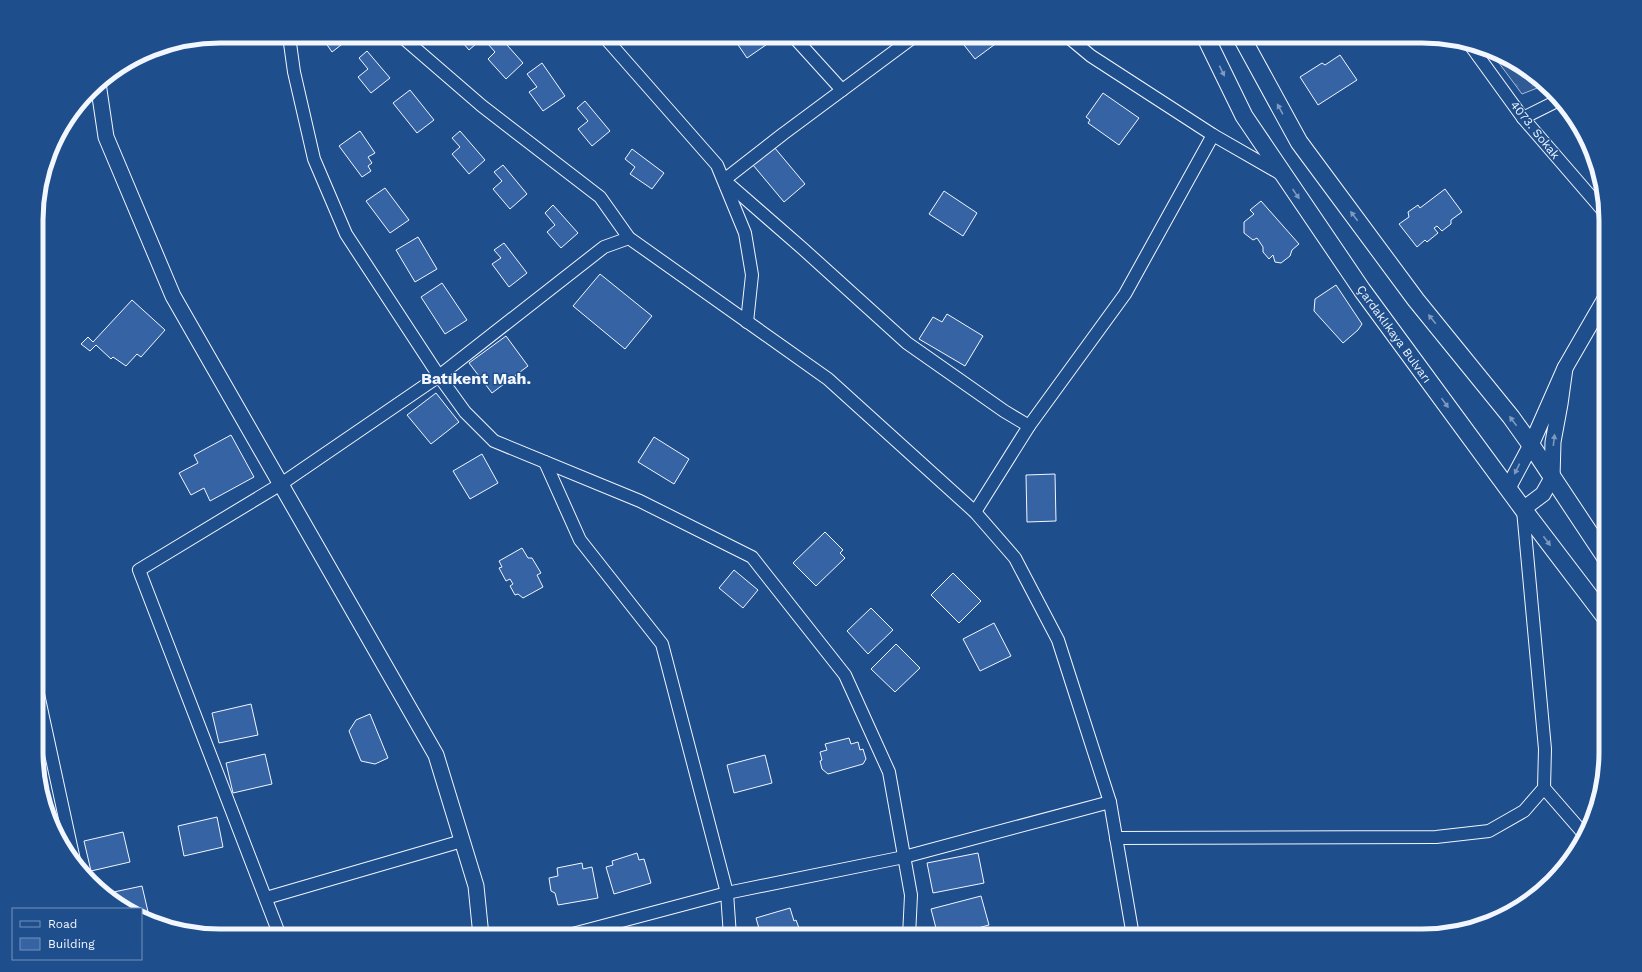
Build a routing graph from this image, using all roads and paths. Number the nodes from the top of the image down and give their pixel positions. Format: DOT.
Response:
graph roads {
  1 [pos="290,43"];
  2 [pos="409,43"];
  3 [pos="612,43"];
  4 [pos="798,43"];
  5 [pos="906,43"];
  6 [pos="1075,43"];
  7 [pos="1208,43"];
  8 [pos="1245,43"];
  9 [pos="1474,51"];
  10 [pos="842,90"];
  11 [pos="99,91"];
  12 [pos="1555,103"];
  13 [pos="1523,118"];
  14 [pos="1213,136"];
  15 [pos="1283,175"];
  16 [pos="724,180"];
  17 [pos="1598,205"];
  18 [pos="629,238"];
  19 [pos="1599,309"];
  20 [pos="747,322"];
  21 [pos="1565,368"];
  22 [pos="439,376"];
  23 [pos="1029,426"];
  24 [pos="1531,445"];
  25 [pos="545,462"];
  26 [pos="1552,478"];
  27 [pos="281,484"];
  28 [pos="1508,488"];
  29 [pos="1523,509"];
  30 [pos="975,512"];
  31 [pos="1599,548"];
  32 [pos="1599,609"];
  33 [pos="43,717"];
  34 [pos="1544,788"];
  35 [pos="1110,802"];
  36 [pos="1581,830"];
  37 [pos="1116,838"];
  38 [pos="462,841"];
  39 [pos="71,847"];
  40 [pos="904,856"];
  41 [pos="727,893"];
  42 [pos="266,898"];
  43 [pos="277,929"];
  44 [pos="480,929"];
  45 [pos="591,929"];
  46 [pos="730,929"];
  47 [pos="909,929"];
  48 [pos="1132,929"];
  1 -- 22 [label="street"];
  2 -- 18 [label="street"];
  3 -- 16 [label="street"];
  4 -- 10 [label="street"];
  5 -- 10 [label="street"];
  6 -- 14 [label="street"];
  7 -- 15 [label="main road, Çardaklıkaya Bulvarı, one-way"];
  24 -- 8 [label="main road, one-way"];
  9 -- 13 [label="street, 4073. Sokak"];
  10 -- 16 [label="street"];
  11 -- 27 [label="street"];
  12 -- 13 [label="street"];
  13 -- 17 [label="street, 4073. Sokak"];
  14 -- 15 [label="street"];
  14 -- 23 [label="street"];
  15 -- 28 [label="main road, Çardaklıkaya Bulvarı, one-way"];
  16 -- 20 [label="street"];
  16 -- 23 [label="street"];
  18 -- 20 [label="street"];
  18 -- 22 [label="street"];
  19 -- 21 [label="street"];
  20 -- 30 [label="street"];
  21 -- 24 [label="street"];
  26 -- 21 [label="street, one-way"];
  22 -- 25 [label="street"];
  22 -- 27 [label="street"];
  23 -- 30 [label="street"];
  24 -- 26 [label="main road"];
  24 -- 28 [label="street, one-way"];
  25 -- 40 [label="street"];
  25 -- 41 [label="street"];
  26 -- 29 [label="street"];
  26 -- 31 [label="main road"];
  27 -- 38 [label="street"];
  27 -- 42 [label="street"];
  28 -- 29 [label="main road, Çardaklıkaya Bulvarı"];
  29 -- 32 [label="main road, Çardaklıkaya Bulvarı, one-way"];
  29 -- 34 [label="street"];
  30 -- 35 [label="street"];
  33 -- 39 [label="street"];
  34 -- 36 [label="street"];
  34 -- 37 [label="street"];
  35 -- 37 [label="street"];
  35 -- 40 [label="street"];
  37 -- 48 [label="street"];
  38 -- 42 [label="street"];
  38 -- 44 [label="street"];
  40 -- 41 [label="street"];
  40 -- 47 [label="street"];
  41 -- 45 [label="street"];
  41 -- 46 [label="street"];
  42 -- 43 [label="street"];
}
